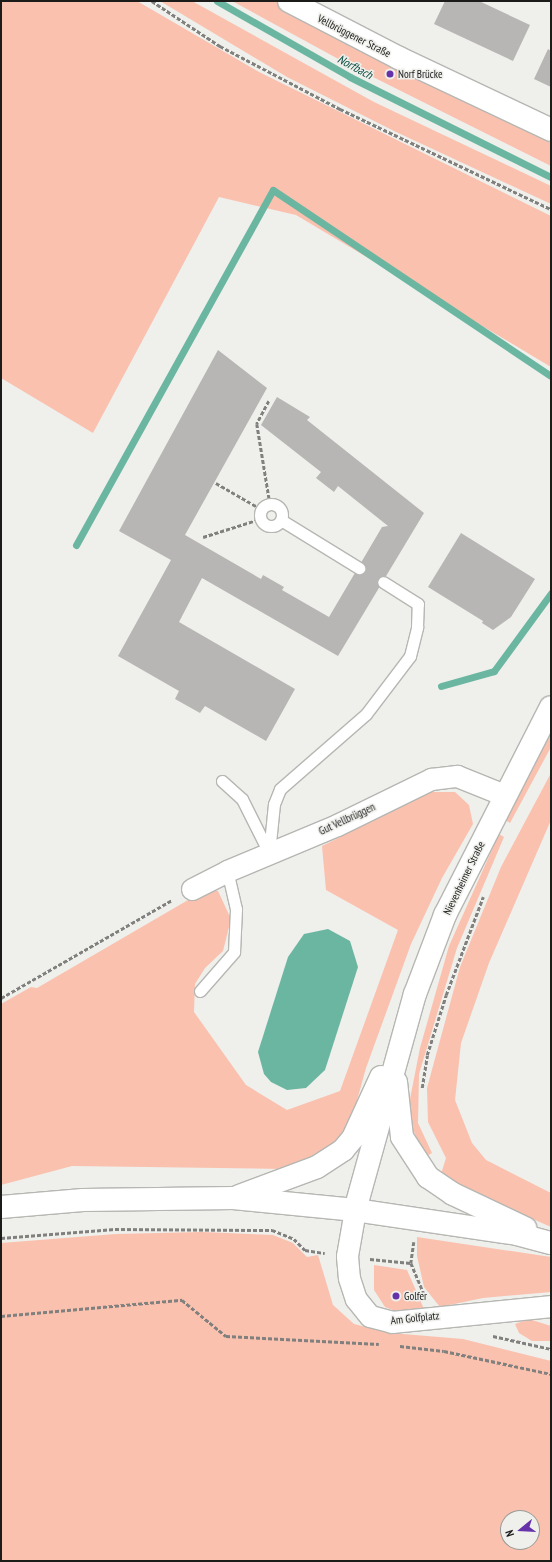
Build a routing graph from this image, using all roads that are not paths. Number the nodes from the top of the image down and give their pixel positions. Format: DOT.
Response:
graph roads {
  1 [pos="289,1"];
  2 [pos="551,130"];
  3 [pos="281,520"];
  4 [pos="359,568"];
  5 [pos="383,582"];
  6 [pos="551,707"];
  7 [pos="222,781"];
  8 [pos="504,795"];
  9 [pos="269,854"];
  10 [pos="227,871"];
  11 [pos="192,889"];
  12 [pos="200,990"];
  13 [pos="396,1057"];
  14 [pos="233,1198"];
  15 [pos="1,1207"];
  16 [pos="355,1210"];
  17 [pos="551,1239"];
  18 [pos="551,1243"];
  19 [pos="551,1306"];
  1 -- 2 [label="main road, Vellbrüggener Straße"];
  3 -- 3 [label="lane"];
  3 -- 4 [label="lane"];
  5 -- 9 [label="lane"];
  6 -- 8 [label="main road, Nievenheimer Straße"];
  7 -- 9 [label="lane"];
  8 -- 9 [label="street, Gut Vellbrüggen"];
  8 -- 13 [label="main road, Nievenheimer Straße"];
  9 -- 10 [label="street, Gut Vellbrüggen"];
  10 -- 11 [label="street, Gut Vellbrüggen"];
  10 -- 12 [label="lane"];
  13 -- 14 [label="main road"];
  13 -- 16 [label="main road, Nievenheimer Straße"];
  13 -- 17 [label="main road"];
  14 -- 15 [label="main road"];
  14 -- 16 [label="main road"];
  16 -- 18 [label="main road"];
  16 -- 19 [label="street, Am Golfplatz"];
}
